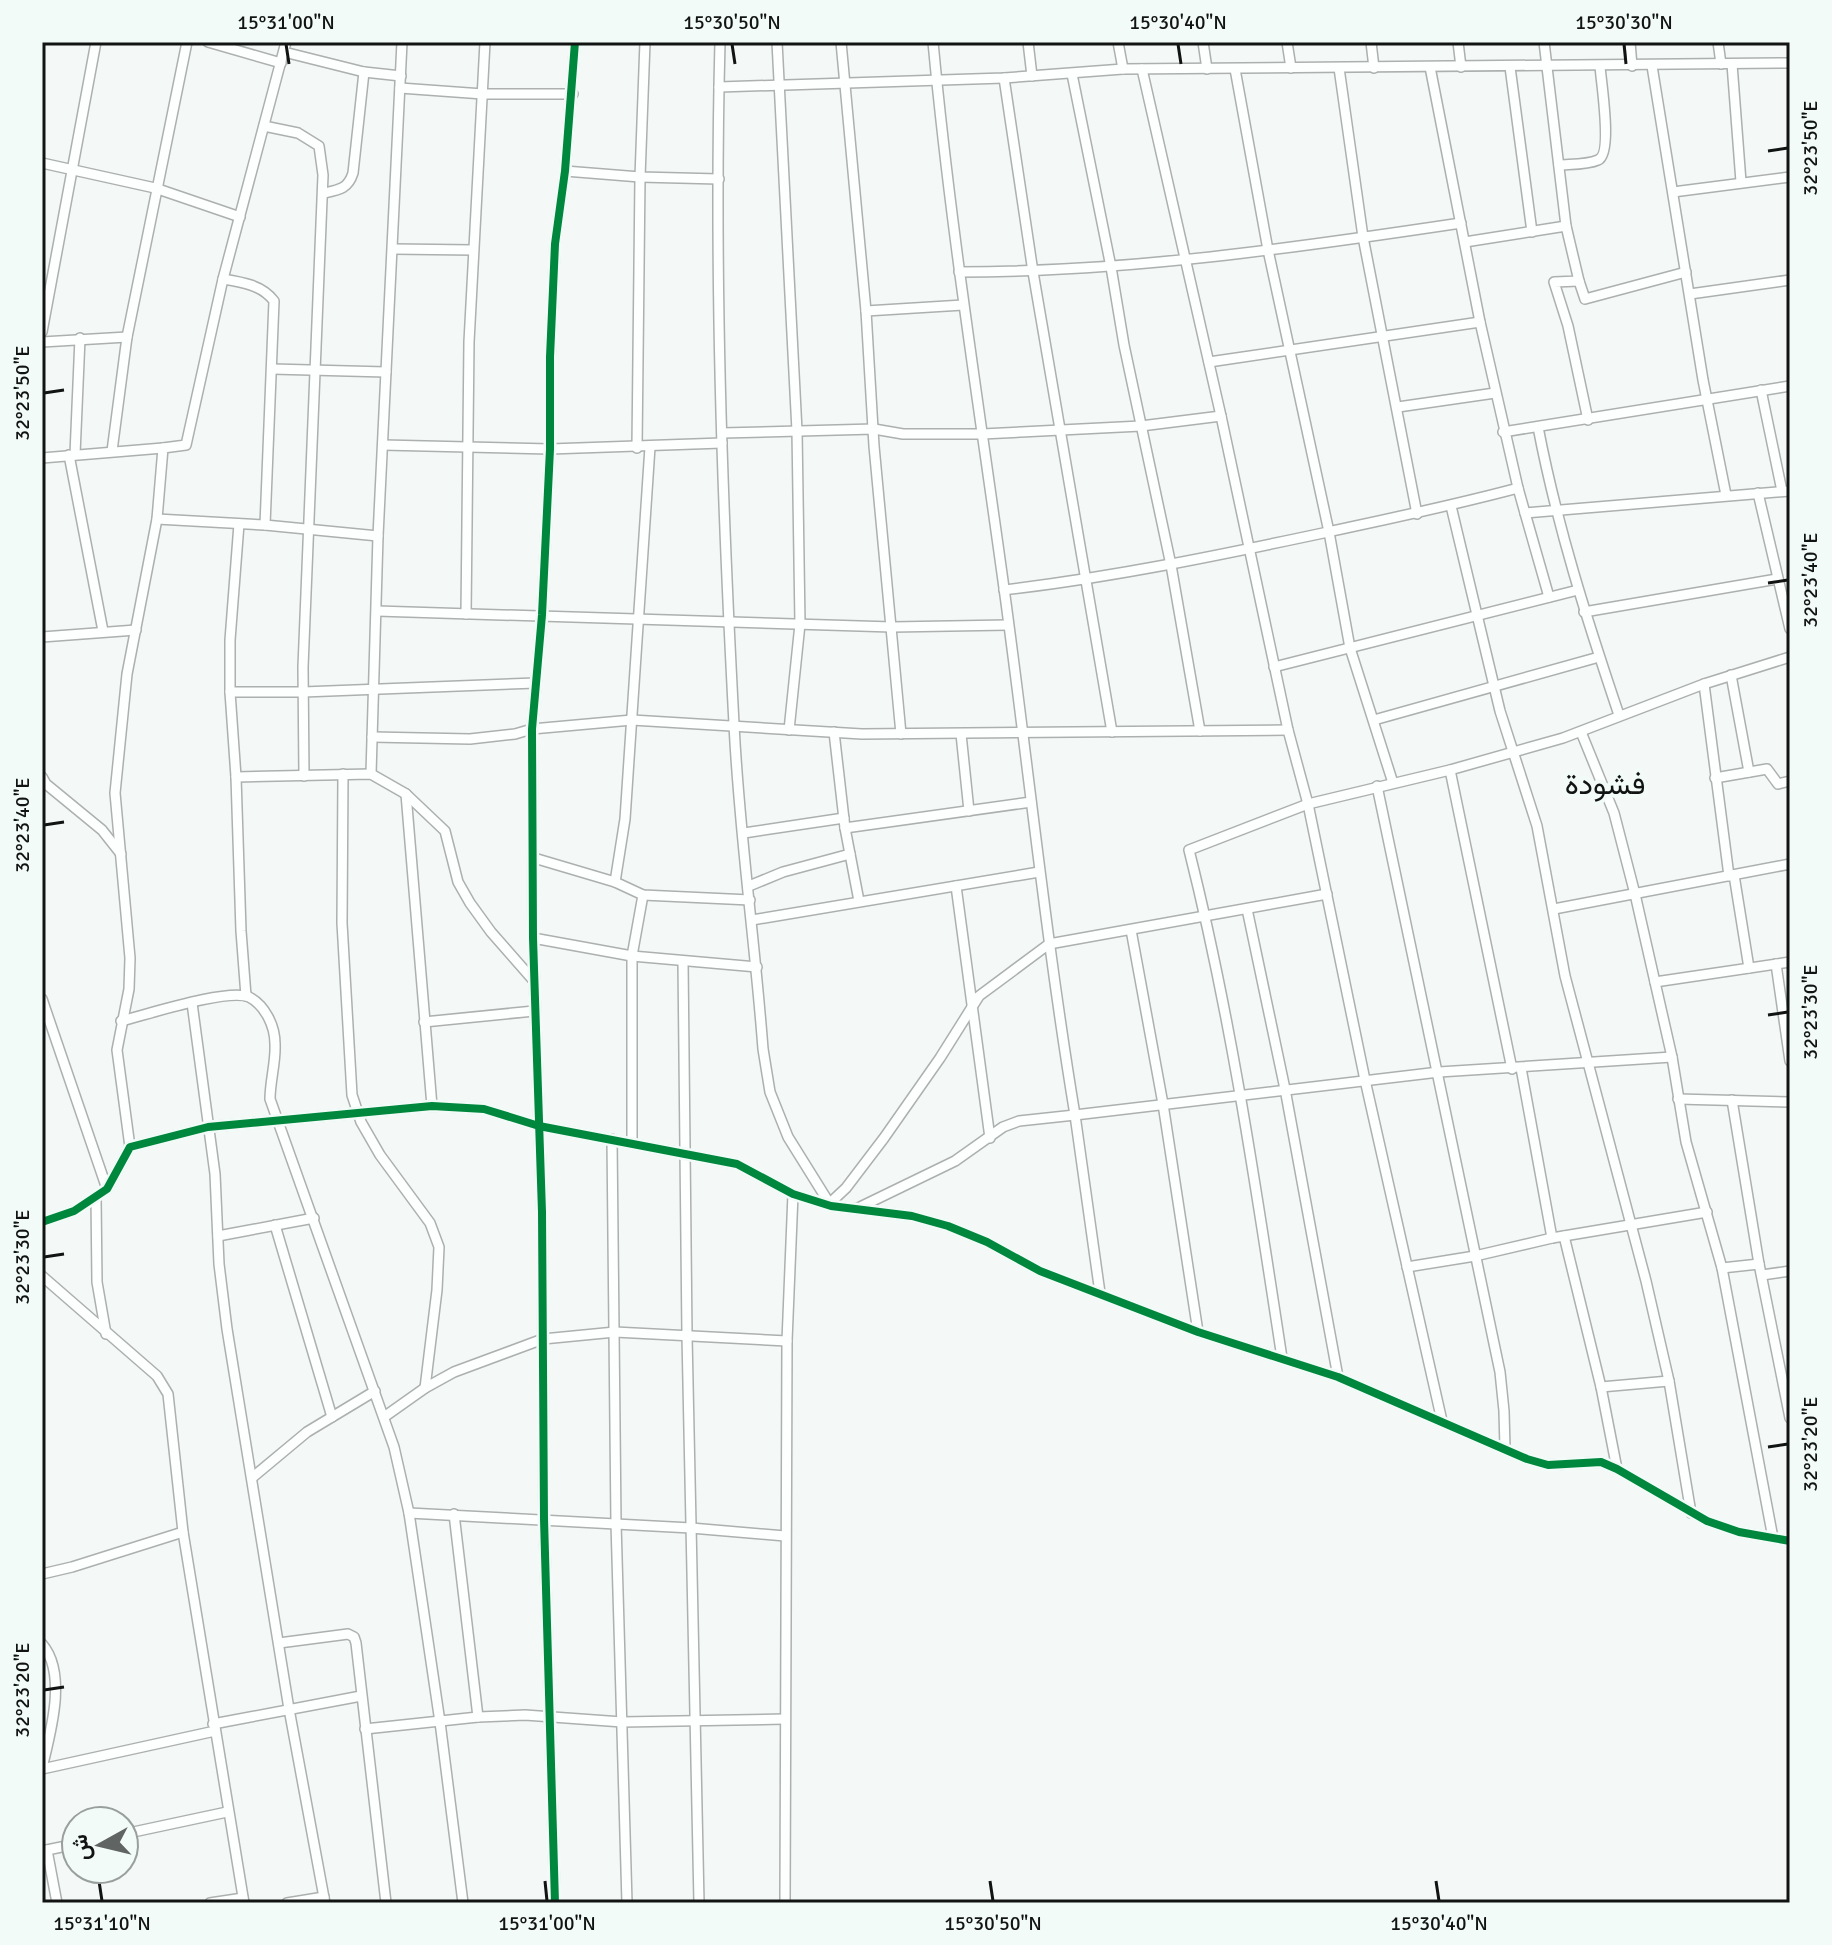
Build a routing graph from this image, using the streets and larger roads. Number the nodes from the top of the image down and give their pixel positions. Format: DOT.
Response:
graph roads {
  1 [pos="96,42"];
  2 [pos="187,42"];
  3 [pos="208,42"];
  4 [pos="402,42"];
  5 [pos="485,42"];
  6 [pos="575,42"];
  7 [pos="645,42"];
  8 [pos="720,42"];
  9 [pos="777,42"];
  10 [pos="841,42"];
  11 [pos="933,42"];
  12 [pos="1028,42"];
  13 [pos="1118,42"];
  14 [pos="1203,42"];
  15 [pos="1287,42"];
  16 [pos="1371,42"];
  17 [pos="1458,42"];
  18 [pos="1544,42"];
  19 [pos="1630,42"];
  20 [pos="1718,42"];
  21 [pos="285,47"];
  22 [pos="281,63"];
  23 [pos="1790,63"];
  24 [pos="1721,64"];
  25 [pos="1732,64"];
  26 [pos="1547,66"];
  27 [pos="1600,66"];
  28 [pos="1632,66"];
  29 [pos="1652,66"];
  30 [pos="1430,67"];
  31 [pos="1461,67"];
  32 [pos="1510,67"];
  33 [pos="1291,68"];
  34 [pos="1339,68"];
  35 [pos="1374,68"];
  36 [pos="1123,69"];
  37 [pos="1142,69"];
  38 [pos="1207,69"];
  39 [pos="1235,69"];
  40 [pos="364,72"];
  41 [pos="1072,74"];
  42 [pos="401,76"];
  43 [pos="1032,76"];
  44 [pos="1004,78"];
  45 [pos="936,80"];
  46 [pos="844,83"];
  47 [pos="778,85"];
  48 [pos="719,87"];
  49 [pos="400,88"];
  50 [pos="483,94"];
  51 [pos="573,94"];
  52 [pos="264,126"];
  53 [pos="42,163"];
  54 [pos="1559,165"];
  55 [pos="73,169"];
  56 [pos="565,171"];
  57 [pos="640,177"];
  58 [pos="1790,177"];
  59 [pos="719,179"];
  60 [pos="1741,182"];
  61 [pos="155,188"];
  62 [pos="1673,192"];
  63 [pos="324,193"];
  64 [pos="240,217"];
  65 [pos="1461,223"];
  66 [pos="1566,226"];
  67 [pos="1532,232"];
  68 [pos="1363,237"];
  69 [pos="1465,242"];
  70 [pos="393,249"];
  71 [pos="473,250"];
  72 [pos="1268,250"];
  73 [pos="1183,260"];
  74 [pos="1111,267"];
  75 [pos="959,272"];
  76 [pos="1033,272"];
  77 [pos="1686,272"];
  78 [pos="223,279"];
  79 [pos="1790,280"];
  80 [pos="1579,281"];
  81 [pos="1690,294"];
  82 [pos="963,305"];
  83 [pos="866,311"];
  84 [pos="1480,322"];
  85 [pos="42,332"];
  86 [pos="1381,336"];
  87 [pos="127,337"];
  88 [pos="80,338"];
  89 [pos="42,342"];
  90 [pos="1290,350"];
  91 [pos="1209,362"];
  92 [pos="272,369"];
  93 [pos="315,370"];
  94 [pos="386,372"];
  95 [pos="1790,386"];
  96 [pos="1761,390"];
  97 [pos="1495,393"];
  98 [pos="1707,399"];
  99 [pos="1398,407"];
  100 [pos="1221,416"];
  101 [pos="1588,420"];
  102 [pos="1141,426"];
  103 [pos="1538,427"];
  104 [pos="874,429"];
  105 [pos="1059,429"];
  106 [pos="797,431"];
  107 [pos="1503,432"];
  108 [pos="982,434"];
  109 [pos="722,438"];
  110 [pos="383,445"];
  111 [pos="650,447"];
  112 [pos="163,448"];
  113 [pos="466,448"];
  114 [pos="637,448"];
  115 [pos="550,449"];
  116 [pos="112,451"];
  117 [pos="72,455"];
  118 [pos="42,458"];
  119 [pos="1518,488"];
  120 [pos="1786,491"];
  121 [pos="1758,493"];
  122 [pos="1726,495"];
  123 [pos="1451,506"];
  124 [pos="1556,511"];
  125 [pos="1525,513"];
  126 [pos="1417,514"];
  127 [pos="157,519"];
  128 [pos="239,524"];
  129 [pos="265,525"];
  130 [pos="308,529"];
  131 [pos="1329,532"];
  132 [pos="378,536"];
  133 [pos="1249,550"];
  134 [pos="1171,565"];
  135 [pos="1777,579"];
  136 [pos="1087,580"];
  137 [pos="1004,590"];
  138 [pos="1578,590"];
  139 [pos="1549,597"];
  140 [pos="377,611"];
  141 [pos="1584,612"];
  142 [pos="466,614"];
  143 [pos="542,615"];
  144 [pos="1479,616"];
  145 [pos="640,619"];
  146 [pos="731,621"];
  147 [pos="800,624"];
  148 [pos="1008,625"];
  149 [pos="892,627"];
  150 [pos="1790,629"];
  151 [pos="136,630"];
  152 [pos="103,631"];
  153 [pos="42,637"];
  154 [pos="1350,648"];
  155 [pos="1599,657"];
  156 [pos="1790,657"];
  157 [pos="1274,667"];
  158 [pos="1731,675"];
  159 [pos="536,683"];
  160 [pos="1704,684"];
  161 [pos="1494,686"];
  162 [pos="374,688"];
  163 [pos="230,692"];
  164 [pos="303,692"];
  165 [pos="1619,715"];
  166 [pos="632,720"];
  167 [pos="1374,720"];
  168 [pos="734,726"];
  169 [pos="532,729"];
  170 [pos="789,730"];
  171 [pos="1288,730"];
  172 [pos="1200,731"];
  173 [pos="834,732"];
  174 [pos="1112,732"];
  175 [pos="1581,732"];
  176 [pos="1023,733"];
  177 [pos="901,734"];
  178 [pos="961,734"];
  179 [pos="372,737"];
  180 [pos="1514,753"];
  181 [pos="1450,770"];
  182 [pos="1749,772"];
  183 [pos="343,774"];
  184 [pos="371,774"];
  185 [pos="304,776"];
  186 [pos="42,777"];
  187 [pos="236,777"];
  188 [pos="1715,778"];
  189 [pos="1790,781"];
  190 [pos="1393,783"];
  191 [pos="1377,786"];
  192 [pos="406,794"];
  193 [pos="1031,802"];
  194 [pos="1308,804"];
  195 [pos="969,811"];
  196 [pos="845,823"];
  197 [pos="744,833"];
  198 [pos="121,854"];
  199 [pos="850,854"];
  200 [pos="534,858"];
  201 [pos="1790,864"];
  202 [pos="1039,872"];
  203 [pos="1731,876"];
  204 [pos="615,882"];
  205 [pos="749,886"];
  206 [pos="956,886"];
  207 [pos="1327,894"];
  208 [pos="1635,894"];
  209 [pos="643,895"];
  210 [pos="750,900"];
  211 [pos="859,901"];
  212 [pos="1247,909"];
  213 [pos="1554,909"];
  214 [pos="1206,917"];
  215 [pos="752,920"];
  216 [pos="1131,930"];
  217 [pos="533,938"];
  218 [pos="1049,944"];
  219 [pos="632,956"];
  220 [pos="683,961"];
  221 [pos="1790,962"];
  222 [pos="1776,964"];
  223 [pos="757,967"];
  224 [pos="1749,968"];
  225 [pos="534,981"];
  226 [pos="1655,982"];
  227 [pos="246,996"];
  228 [pos="42,999"];
  229 [pos="192,1003"];
  230 [pos="971,1005"];
  231 [pos="534,1011"];
  232 [pos="121,1021"];
  233 [pos="424,1022"];
  234 [pos="1672,1057"];
  235 [pos="1790,1061"];
  236 [pos="1589,1063"];
  237 [pos="1516,1069"];
  238 [pos="1439,1072"];
  239 [pos="1365,1080"];
  240 [pos="1285,1089"];
  241 [pos="1241,1095"];
  242 [pos="1678,1099"];
  243 [pos="1732,1100"];
  244 [pos="1790,1102"];
  245 [pos="1163,1104"];
  246 [pos="432,1106"];
  247 [pos="356,1111"];
  248 [pos="1075,1115"];
  249 [pos="279,1120"];
  250 [pos="539,1126"];
  251 [pos="208,1127"];
  252 [pos="990,1138"];
  253 [pos="612,1139"];
  254 [pos="632,1143"];
  255 [pos="130,1147"];
  256 [pos="684,1153"];
  257 [pos="107,1189"];
  258 [pos="793,1194"];
  259 [pos="96,1197"];
  260 [pos="830,1205"];
  261 [pos="856,1209"];
  262 [pos="1707,1212"];
  263 [pos="314,1218"];
  264 [pos="42,1222"];
  265 [pos="1632,1224"];
  266 [pos="275,1225"];
  267 [pos="218,1236"];
  268 [pos="1564,1236"];
  269 [pos="1552,1238"];
  270 [pos="1475,1256"];
  271 [pos="1407,1267"];
  272 [pos="1722,1268"];
  273 [pos="1760,1270"];
  274 [pos="1790,1271"];
  275 [pos="42,1276"];
  276 [pos="1100,1293"];
  277 [pos="615,1332"];
  278 [pos="1198,1332"];
  279 [pos="106,1334"];
  280 [pos="687,1336"];
  281 [pos="543,1339"];
  282 [pos="787,1341"];
  283 [pos="1282,1358"];
  284 [pos="1338,1377"];
  285 [pos="1669,1381"];
  286 [pos="1601,1387"];
  287 [pos="425,1388"];
  288 [pos="375,1391"];
  289 [pos="332,1417"];
  290 [pos="384,1417"];
  291 [pos="1790,1418"];
  292 [pos="1442,1421"];
  293 [pos="1505,1449"];
  294 [pos="1617,1469"];
  295 [pos="253,1477"];
  296 [pos="409,1513"];
  297 [pos="1691,1513"];
  298 [pos="454,1514"];
  299 [pos="544,1519"];
  300 [pos="616,1523"];
  301 [pos="691,1528"];
  302 [pos="183,1532"];
  303 [pos="785,1536"];
  304 [pos="1773,1538"];
  305 [pos="1790,1541"];
  306 [pos="42,1574"];
  307 [pos="279,1643"];
  308 [pos="42,1644"];
  309 [pos="361,1696"];
  310 [pos="289,1709"];
  311 [pos="551,1716"];
  312 [pos="478,1717"];
  313 [pos="785,1719"];
  314 [pos="694,1721"];
  315 [pos="440,1722"];
  316 [pos="622,1722"];
  317 [pos="214,1727"];
  318 [pos="365,1729"];
  319 [pos="42,1768"];
  320 [pos="227,1812"];
  321 [pos="140,1831"];
  322 [pos="44,1851"];
  323 [pos="244,1900"];
  324 [pos="324,1900"];
  325 [pos="57,1903"];
  326 [pos="210,1903"];
  327 [pos="287,1903"];
  328 [pos="386,1903"];
  329 [pos="463,1903"];
  330 [pos="555,1903"];
  331 [pos="627,1903"];
  332 [pos="699,1903"];
  333 [pos="785,1903"];
  1 -- 55 [label="street"];
  2 -- 61 [label="street"];
  3 -- 22 [label="street"];
  4 -- 42 [label="street"];
  5 -- 50 [label="street"];
  6 -- 51 [label="street"];
  7 -- 57 [label="street"];
  8 -- 48 [label="street"];
  9 -- 47 [label="street"];
  10 -- 46 [label="street"];
  11 -- 45 [label="street"];
  12 -- 43 [label="street"];
  13 -- 36 [label="street"];
  14 -- 38 [label="street"];
  15 -- 33 [label="street"];
  16 -- 35 [label="street"];
  17 -- 31 [label="street"];
  18 -- 26 [label="street"];
  19 -- 28 [label="street"];
  20 -- 24 [label="street"];
  21 -- 22 [label="street"];
  21 -- 40 [label="street"];
  22 -- 52 [label="street"];
  23 -- 25 [label="street"];
  24 -- 25 [label="street"];
  24 -- 29 [label="street"];
  25 -- 60 [label="street"];
  26 -- 27 [label="street"];
  26 -- 32 [label="street"];
  26 -- 54 [label="street"];
  27 -- 28 [label="street"];
  27 -- 54 [label="street"];
  28 -- 29 [label="street"];
  29 -- 62 [label="street"];
  30 -- 31 [label="street"];
  30 -- 35 [label="street"];
  30 -- 65 [label="street"];
  31 -- 32 [label="street"];
  32 -- 67 [label="street"];
  33 -- 34 [label="street"];
  33 -- 39 [label="street"];
  34 -- 35 [label="street"];
  34 -- 68 [label="street"];
  36 -- 37 [label="street"];
  36 -- 41 [label="street"];
  37 -- 38 [label="street"];
  37 -- 73 [label="street"];
  38 -- 39 [label="street"];
  39 -- 72 [label="street"];
  40 -- 42 [label="street"];
  40 -- 63 [label="street"];
  41 -- 43 [label="street"];
  41 -- 74 [label="street"];
  42 -- 49 [label="street"];
  43 -- 44 [label="street"];
  44 -- 45 [label="street"];
  44 -- 76 [label="street"];
  45 -- 46 [label="street"];
  45 -- 75 [label="street"];
  46 -- 47 [label="street"];
  46 -- 83 [label="street"];
  47 -- 48 [label="street"];
  47 -- 106 [label="street"];
  48 -- 59 [label="street"];
  49 -- 50 [label="street"];
  49 -- 70 [label="street"];
  50 -- 51 [label="street"];
  50 -- 71 [label="street"];
  51 -- 56 [label="street"];
  52 -- 63 [label="street"];
  52 -- 64 [label="street"];
  53 -- 55 [label="street"];
  54 -- 66 [label="street"];
  55 -- 61 [label="street"];
  55 -- 85 [label="street"];
  56 -- 57 [label="street"];
  56 -- 115 [label="street"];
  57 -- 59 [label="street"];
  57 -- 114 [label="street"];
  58 -- 60 [label="street"];
  59 -- 109 [label="street"];
  60 -- 62 [label="street"];
  61 -- 64 [label="street"];
  61 -- 87 [label="street"];
  62 -- 77 [label="street"];
  63 -- 93 [label="street"];
  64 -- 78 [label="street"];
  65 -- 68 [label="street"];
  65 -- 69 [label="street"];
  66 -- 67 [label="street"];
  66 -- 80 [label="street"];
  67 -- 69 [label="street"];
  68 -- 72 [label="street"];
  68 -- 86 [label="street"];
  69 -- 84 [label="street"];
  70 -- 71 [label="street"];
  70 -- 94 [label="street"];
  71 -- 113 [label="street"];
  72 -- 73 [label="street"];
  72 -- 90 [label="street"];
  73 -- 74 [label="street"];
  73 -- 91 [label="street"];
  74 -- 76 [label="street"];
  74 -- 102 [label="street"];
  75 -- 76 [label="street"];
  75 -- 82 [label="street"];
  76 -- 105 [label="street"];
  77 -- 80 [label="street"];
  77 -- 81 [label="street"];
  78 -- 92 [label="street"];
  78 -- 112 [label="street"];
  79 -- 81 [label="street"];
  80 -- 101 [label="street"];
  81 -- 98 [label="street"];
  82 -- 83 [label="street"];
  82 -- 108 [label="street"];
  83 -- 104 [label="street"];
  84 -- 86 [label="street"];
  84 -- 97 [label="street"];
  86 -- 90 [label="street"];
  86 -- 99 [label="street"];
  87 -- 88 [label="street"];
  87 -- 116 [label="street"];
  88 -- 89 [label="street"];
  88 -- 117 [label="street"];
  90 -- 91 [label="street"];
  90 -- 131 [label="street"];
  91 -- 100 [label="street"];
  92 -- 93 [label="street"];
  92 -- 129 [label="street"];
  93 -- 94 [label="street"];
  93 -- 130 [label="street"];
  94 -- 110 [label="street"];
  95 -- 96 [label="street"];
  96 -- 98 [label="street"];
  96 -- 120 [label="street"];
  97 -- 99 [label="street"];
  97 -- 107 [label="street"];
  98 -- 101 [label="street"];
  98 -- 122 [label="street"];
  99 -- 126 [label="street"];
  100 -- 102 [label="street"];
  100 -- 133 [label="street"];
  101 -- 103 [label="street"];
  102 -- 105 [label="street"];
  102 -- 134 [label="street"];
  103 -- 107 [label="street"];
  103 -- 124 [label="street"];
  104 -- 106 [label="street"];
  104 -- 108 [label="street"];
  104 -- 149 [label="street"];
  105 -- 108 [label="street"];
  105 -- 136 [label="street"];
  106 -- 109 [label="street"];
  106 -- 147 [label="street"];
  107 -- 119 [label="street"];
  108 -- 137 [label="street"];
  109 -- 111 [label="street"];
  109 -- 146 [label="street"];
  110 -- 113 [label="street"];
  110 -- 132 [label="street"];
  111 -- 114 [label="street"];
  111 -- 145 [label="street"];
  112 -- 116 [label="street"];
  112 -- 127 [label="street"];
  113 -- 115 [label="street"];
  113 -- 142 [label="street"];
  114 -- 115 [label="street"];
  115 -- 143 [label="street"];
  116 -- 117 [label="street"];
  117 -- 118 [label="street"];
  117 -- 152 [label="street"];
  119 -- 123 [label="street"];
  119 -- 125 [label="street"];
  120 -- 121 [label="street"];
  121 -- 122 [label="street"];
  121 -- 135 [label="street"];
  122 -- 124 [label="street"];
  123 -- 126 [label="street"];
  123 -- 144 [label="street"];
  124 -- 125 [label="street"];
  124 -- 138 [label="street"];
  125 -- 139 [label="street"];
  126 -- 131 [label="street"];
  127 -- 128 [label="street"];
  127 -- 151 [label="street"];
  128 -- 129 [label="street"];
  128 -- 163 [label="street"];
  129 -- 130 [label="street"];
  130 -- 132 [label="street"];
  130 -- 164 [label="street"];
  131 -- 133 [label="street"];
  131 -- 154 [label="street"];
  132 -- 140 [label="street"];
  133 -- 134 [label="street"];
  133 -- 157 [label="street"];
  134 -- 136 [label="street"];
  134 -- 172 [label="street"];
  135 -- 141 [label="street"];
  135 -- 150 [label="street"];
  136 -- 137 [label="street"];
  136 -- 174 [label="street"];
  137 -- 148 [label="street"];
  138 -- 139 [label="street"];
  138 -- 141 [label="street"];
  139 -- 144 [label="street"];
  140 -- 142 [label="street"];
  140 -- 162 [label="street"];
  141 -- 155 [label="street"];
  142 -- 143 [label="street"];
  143 -- 145 [label="street"];
  143 -- 159 [label="street"];
  144 -- 154 [label="street"];
  144 -- 161 [label="street"];
  145 -- 146 [label="street"];
  145 -- 166 [label="street"];
  146 -- 147 [label="street"];
  146 -- 168 [label="street"];
  147 -- 149 [label="street"];
  147 -- 170 [label="street"];
  148 -- 149 [label="street"];
  148 -- 176 [label="street"];
  149 -- 177 [label="street"];
  151 -- 152 [label="street"];
  151 -- 198 [label="street"];
  152 -- 153 [label="street"];
  154 -- 157 [label="street"];
  154 -- 167 [label="street"];
  155 -- 161 [label="street"];
  155 -- 165 [label="street"];
  156 -- 158 [label="street"];
  157 -- 171 [label="street"];
  158 -- 160 [label="street"];
  158 -- 182 [label="street"];
  159 -- 162 [label="street"];
  159 -- 169 [label="street"];
  160 -- 165 [label="street"];
  160 -- 188 [label="street"];
  161 -- 167 [label="street"];
  161 -- 180 [label="street"];
  162 -- 164 [label="street"];
  162 -- 179 [label="street"];
  163 -- 164 [label="street"];
  163 -- 187 [label="street"];
  164 -- 185 [label="street"];
  165 -- 175 [label="street"];
  166 -- 168 [label="street"];
  166 -- 169 [label="street"];
  166 -- 204 [label="street"];
  167 -- 190 [label="street"];
  168 -- 170 [label="street"];
  168 -- 197 [label="street"];
  169 -- 179 [label="street"];
  169 -- 200 [label="street"];
  170 -- 173 [label="street"];
  171 -- 172 [label="street"];
  171 -- 194 [label="street"];
  172 -- 174 [label="street"];
  173 -- 177 [label="street"];
  173 -- 196 [label="street"];
  174 -- 176 [label="street"];
  175 -- 180 [label="street"];
  175 -- 208 [label="street"];
  176 -- 178 [label="street"];
  176 -- 193 [label="street"];
  177 -- 178 [label="street"];
  178 -- 195 [label="street"];
  179 -- 184 [label="street"];
  180 -- 181 [label="street"];
  180 -- 213 [label="street"];
  181 -- 190 [label="street"];
  181 -- 237 [label="street"];
  182 -- 188 [label="street"];
  182 -- 189 [label="street"];
  183 -- 184 [label="street"];
  183 -- 185 [label="street"];
  183 -- 247 [label="street"];
  184 -- 192 [label="street"];
  185 -- 187 [label="street"];
  186 -- 198 [label="street"];
  187 -- 227 [label="street"];
  188 -- 203 [label="street"];
  190 -- 191 [label="street"];
  191 -- 194 [label="street"];
  191 -- 238 [label="street"];
  192 -- 225 [label="street"];
  192 -- 233 [label="street"];
  193 -- 195 [label="street"];
  193 -- 202 [label="street"];
  194 -- 207 [label="street"];
  194 -- 214 [label="street"];
  195 -- 196 [label="street"];
  196 -- 197 [label="street"];
  196 -- 199 [label="street"];
  197 -- 205 [label="street"];
  198 -- 232 [label="street"];
  199 -- 205 [label="street"];
  199 -- 211 [label="street"];
  200 -- 204 [label="street"];
  200 -- 217 [label="street"];
  201 -- 203 [label="street"];
  202 -- 206 [label="street"];
  202 -- 218 [label="street"];
  203 -- 208 [label="street"];
  203 -- 224 [label="street"];
  204 -- 209 [label="street"];
  205 -- 210 [label="street"];
  206 -- 211 [label="street"];
  206 -- 230 [label="street"];
  207 -- 212 [label="street"];
  207 -- 239 [label="street"];
  208 -- 213 [label="street"];
  208 -- 226 [label="street"];
  209 -- 210 [label="street"];
  209 -- 219 [label="street"];
  210 -- 215 [label="street"];
  211 -- 215 [label="street"];
  212 -- 214 [label="street"];
  212 -- 240 [label="street"];
  213 -- 236 [label="street"];
  214 -- 216 [label="street"];
  214 -- 241 [label="street"];
  215 -- 223 [label="street"];
  216 -- 218 [label="street"];
  216 -- 245 [label="street"];
  217 -- 219 [label="street"];
  217 -- 225 [label="street"];
  218 -- 230 [label="street"];
  218 -- 248 [label="street"];
  219 -- 220 [label="street"];
  219 -- 254 [label="street"];
  220 -- 223 [label="street"];
  220 -- 256 [label="street"];
  221 -- 222 [label="street"];
  222 -- 224 [label="street"];
  222 -- 235 [label="street"];
  223 -- 260 [label="street"];
  224 -- 226 [label="street"];
  225 -- 231 [label="street"];
  226 -- 234 [label="street"];
  227 -- 229 [label="street"];
  227 -- 249 [label="street"];
  228 -- 257 [label="street"];
  229 -- 232 [label="street"];
  229 -- 251 [label="street"];
  230 -- 252 [label="street"];
  230 -- 260 [label="street"];
  231 -- 233 [label="street"];
  231 -- 250 [label="street"];
  232 -- 255 [label="street"];
  233 -- 246 [label="street"];
  234 -- 236 [label="street"];
  234 -- 242 [label="street"];
  236 -- 237 [label="street"];
  236 -- 265 [label="street"];
  237 -- 238 [label="street"];
  237 -- 269 [label="street"];
  238 -- 239 [label="street"];
  238 -- 270 [label="street"];
  239 -- 240 [label="street"];
  239 -- 271 [label="street"];
  240 -- 241 [label="street"];
  240 -- 284 [label="street"];
  241 -- 245 [label="street"];
  241 -- 283 [label="street"];
  242 -- 243 [label="street"];
  242 -- 262 [label="street"];
  243 -- 244 [label="street"];
  243 -- 273 [label="street"];
  245 -- 248 [label="street"];
  245 -- 278 [label="street"];
  246 -- 247 [label="street"];
  246 -- 250 [label="street"];
  247 -- 249 [label="street"];
  247 -- 287 [label="street"];
  248 -- 252 [label="street"];
  248 -- 276 [label="street"];
  249 -- 251 [label="street"];
  249 -- 263 [label="street"];
  250 -- 253 [label="street"];
  250 -- 281 [label="street"];
  251 -- 255 [label="street"];
  251 -- 267 [label="street"];
  252 -- 261 [label="street"];
  253 -- 254 [label="street"];
  253 -- 277 [label="street"];
  254 -- 256 [label="street"];
  255 -- 257 [label="street"];
  256 -- 258 [label="street"];
  256 -- 280 [label="street"];
  257 -- 259 [label="street"];
  258 -- 260 [label="street"];
  258 -- 282 [label="street"];
  259 -- 264 [label="street"];
  259 -- 279 [label="street"];
  260 -- 261 [label="street"];
  261 -- 276 [label="street"];
  262 -- 265 [label="street"];
  262 -- 272 [label="street"];
  263 -- 266 [label="street"];
  263 -- 288 [label="street"];
  265 -- 268 [label="street"];
  265 -- 285 [label="street"];
  266 -- 267 [label="street"];
  266 -- 289 [label="street"];
  267 -- 295 [label="street"];
  268 -- 269 [label="street"];
  268 -- 286 [label="street"];
  269 -- 270 [label="street"];
  270 -- 271 [label="street"];
  270 -- 293 [label="street"];
  271 -- 292 [label="street"];
  272 -- 273 [label="street"];
  272 -- 304 [label="street"];
  273 -- 274 [label="street"];
  273 -- 291 [label="street"];
  275 -- 279 [label="street"];
  276 -- 278 [label="street"];
  277 -- 280 [label="street"];
  277 -- 281 [label="street"];
  277 -- 300 [label="street"];
  278 -- 283 [label="street"];
  279 -- 302 [label="street"];
  280 -- 282 [label="street"];
  280 -- 301 [label="street"];
  281 -- 287 [label="street"];
  281 -- 299 [label="street"];
  282 -- 303 [label="street"];
  283 -- 284 [label="street"];
  284 -- 292 [label="street"];
  285 -- 286 [label="street"];
  285 -- 297 [label="street"];
  286 -- 294 [label="street"];
  287 -- 290 [label="street"];
  288 -- 289 [label="street"];
  288 -- 290 [label="street"];
  289 -- 295 [label="street"];
  290 -- 296 [label="street"];
  292 -- 293 [label="street"];
  293 -- 294 [label="street"];
  294 -- 297 [label="street"];
  295 -- 307 [label="street"];
  296 -- 298 [label="street"];
  296 -- 315 [label="street"];
  297 -- 304 [label="street"];
  298 -- 299 [label="street"];
  298 -- 312 [label="street"];
  299 -- 300 [label="street"];
  299 -- 311 [label="street"];
  300 -- 301 [label="street"];
  300 -- 316 [label="street"];
  301 -- 303 [label="street"];
  301 -- 314 [label="street"];
  302 -- 306 [label="street"];
  302 -- 317 [label="street"];
  303 -- 313 [label="street"];
  304 -- 305 [label="street"];
  307 -- 309 [label="street"];
  307 -- 310 [label="street"];
  308 -- 319 [label="street"];
  309 -- 310 [label="street"];
  309 -- 318 [label="street"];
  310 -- 317 [label="street"];
  310 -- 324 [label="street"];
  311 -- 312 [label="street"];
  311 -- 316 [label="street"];
  311 -- 330 [label="street"];
  312 -- 315 [label="street"];
  313 -- 314 [label="street"];
  313 -- 333 [label="street"];
  314 -- 316 [label="street"];
  314 -- 332 [label="street"];
  315 -- 318 [label="street"];
  315 -- 329 [label="street"];
  316 -- 331 [label="street"];
  317 -- 319 [label="street"];
  317 -- 320 [label="street"];
  318 -- 328 [label="street"];
  320 -- 321 [label="street"];
  320 -- 323 [label="street"];
  322 -- 325 [label="street"];
  323 -- 326 [label="street"];
  324 -- 327 [label="street"];
}
